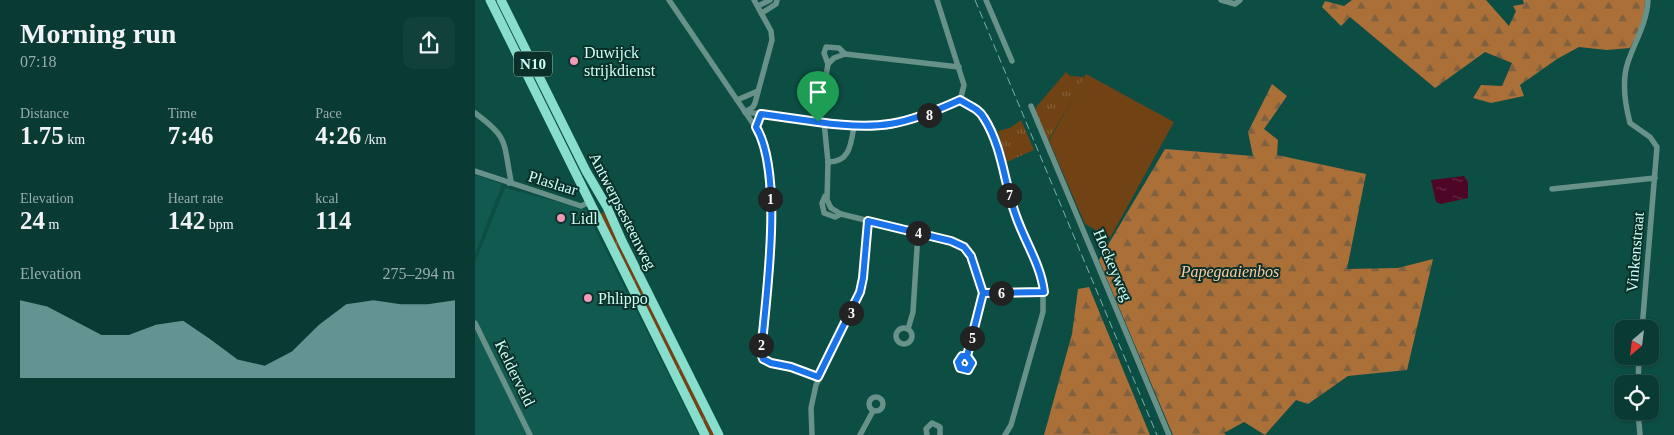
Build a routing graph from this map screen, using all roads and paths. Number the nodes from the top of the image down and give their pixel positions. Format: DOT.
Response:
graph roads {
  1 [pos="490,0"];
  2 [pos="501,0"];
  3 [pos="669,0"];
  4 [pos="770,0"];
  5 [pos="777,0"];
  6 [pos="937,0"];
  7 [pos="986,0"];
  8 [pos="1221,0"];
  9 [pos="1240,0"];
  10 [pos="1648,0"];
  11 [pos="756,3"];
  12 [pos="762,13"];
  13 [pos="845,54"];
  14 [pos="1012,61"];
  15 [pos="828,64"];
  16 [pos="959,67"];
  17 [pos="758,92"];
  18 [pos="737,100"];
  19 [pos="960,100"];
  20 [pos="548,106"];
  21 [pos="1031,106"];
  22 [pos="745,112"];
  23 [pos="475,113"];
  24 [pos="761,114"];
  25 [pos="821,122"];
  26 [pos="855,126"];
  27 [pos="756,127"];
  28 [pos="828,162"];
  29 [pos="475,171"];
  30 [pos="1655,178"];
  31 [pos="509,183"];
  32 [pos="1552,189"];
  33 [pos="590,202"];
  34 [pos="607,207"];
  35 [pos="594,213"];
  36 [pos="868,221"];
  37 [pos="918,233"];
  38 [pos="1044,292"];
  39 [pos="983,293"];
  40 [pos="1643,320"];
  41 [pos="475,323"];
  42 [pos="908,329"];
  43 [pos="967,356"];
  44 [pos="818,377"];
  45 [pos="873,411"];
  46 [pos="1639,420"];
  47 [pos="530,435"];
  48 [pos="705,435"];
  49 [pos="719,435"];
  50 [pos="812,435"];
  51 [pos="860,435"];
  52 [pos="927,435"];
  53 [pos="940,435"];
  54 [pos="1005,435"];
  55 [pos="1169,435"];
  56 [pos="1640,435"];
  1 -- 20 [label="main road, Antwerpsesteenweg / N10"];
  2 -- 20 [label="main road, Antwerpsesteenweg / N10"];
  3 -- 18 [label="street"];
  4 -- 11 [label="street"];
  5 -- 12 [label="street"];
  6 -- 16 [label="street"];
  7 -- 14 [label="street"];
  8 -- 9 [label="street"];
  10 -- 30 [label="street, Vinkenstraat"];
  11 -- 12 [label="street"];
  12 -- 17 [label="street"];
  13 -- 15 [label="street"];
  13 -- 15 [label="street"];
  13 -- 16 [label="street"];
  15 -- 25 [label="street"];
  16 -- 19 [label="street"];
  17 -- 18 [label="street"];
  17 -- 22 [label="street"];
  18 -- 22 [label="street"];
  19 -- 26 [label="street"];
  19 -- 38 [label="street"];
  20 -- 33 [label="main road, Antwerpsesteenweg / N10"];
  20 -- 34 [label="main road, Antwerpsesteenweg / N10"];
  21 -- 55 [label="street, Hockeyweg"];
  22 -- 24 [label="street"];
  22 -- 27 [label="street"];
  23 -- 31 [label="street, Plaslaar"];
  24 -- 25 [label="street"];
  24 -- 27 [label="street"];
  25 -- 26 [label="street"];
  25 -- 28 [label="street"];
  26 -- 28 [label="street"];
  27 -- 44 [label="street"];
  28 -- 36 [label="street"];
  29 -- 31 [label="street, Plaslaar"];
  30 -- 32 [label="street"];
  30 -- 40 [label="street, Vinkenstraat"];
  31 -- 33 [label="street, Plaslaar"];
  33 -- 35 [label="main road, Antwerpsesteenweg / N10"];
  34 -- 35 [label="main road"];
  34 -- 49 [label="main road, Antwerpsesteenweg / N10"];
  35 -- 48 [label="main road, Antwerpsesteenweg / N10"];
  36 -- 37 [label="street"];
  36 -- 44 [label="street"];
  37 -- 39 [label="street"];
  37 -- 42 [label="street"];
  38 -- 39 [label="street"];
  38 -- 54 [label="street"];
  39 -- 43 [label="street"];
  41 -- 47 [label="street, Kelderveld"];
  44 -- 50 [label="street"];
  45 -- 51 [label="street"];
  46 -- 56 [label="street"];
  52 -- 53 [label="street"];
}
